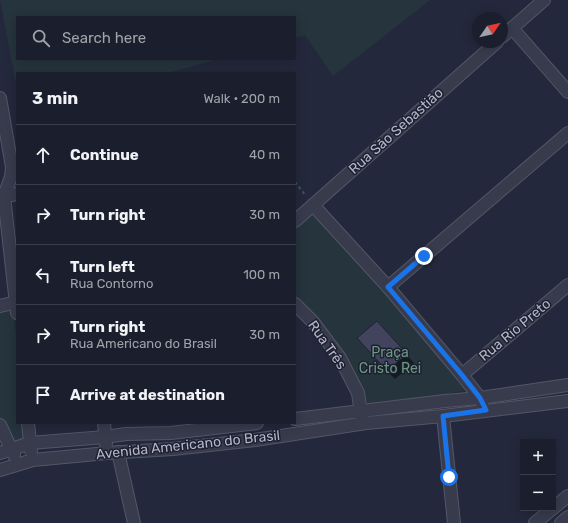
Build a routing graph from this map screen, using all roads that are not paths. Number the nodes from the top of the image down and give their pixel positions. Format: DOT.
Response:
graph roads {
  1 [pos="544,0"];
  2 [pos="512,28"];
  3 [pos="508,32"];
  4 [pos="489,48"];
  5 [pos="568,92"];
  6 [pos="0,98"];
  7 [pos="568,133"];
  8 [pos="5,177"];
  9 [pos="16,194"];
  10 [pos="2,196"];
  11 [pos="313,205"];
  12 [pos="296,220"];
  13 [pos="568,285"];
  14 [pos="388,287"];
  15 [pos="16,299"];
  16 [pos="296,305"];
  17 [pos="0,306"];
  18 [pos="16,306"];
  19 [pos="462,375"];
  20 [pos="568,385"];
  21 [pos="480,398"];
  22 [pos="568,402"];
  23 [pos="486,410"];
  24 [pos="443,416"];
  25 [pos="362,418"];
  26 [pos="296,419"];
  27 [pos="28,424"];
  28 [pos="104,424"];
  29 [pos="237,424"];
  30 [pos="0,425"];
  31 [pos="171,428"];
  32 [pos="105,437"];
  33 [pos="30,443"];
  34 [pos="6,450"];
  35 [pos="112,453"];
  36 [pos="33,460"];
  37 [pos="18,464"];
  38 [pos="0,470"];
  39 [pos="568,496"];
  40 [pos="568,517"];
  41 [pos="134,523"];
  42 [pos="454,523"];
  43 [pos="535,523"];
  44 [pos="561,523"];
  1 -- 2 [label="street"];
  2 -- 3 [label="street"];
  2 -- 5 [label="street"];
  4 -- 11 [label="street, Rua São Sebastião"];
  6 -- 8 [label="street"];
  7 -- 14 [label="street"];
  8 -- 10 [label="street"];
  9 -- 10 [label="street"];
  10 -- 15 [label="street"];
  11 -- 12 [label="street, Rua São Sebastião"];
  11 -- 14 [label="street"];
  13 -- 19 [label="street, Rua Rio Preto"];
  14 -- 19 [label="street"];
  16 -- 25 [label="street, Rua Três"];
  17 -- 18 [label="street"];
  19 -- 21 [label="street"];
  20 -- 21 [label="street, Avenida Americano do Brasil"];
  21 -- 23 [label="street"];
  21 -- 25 [label="street, Avenida Americano do Brasil"];
  22 -- 23 [label="street, Avenida Americano do Brasil"];
  23 -- 24 [label="street, Avenida Americano do Brasil"];
  24 -- 25 [label="street, Avenida Americano do Brasil"];
  24 -- 42 [label="street"];
  25 -- 26 [label="street, Avenida Americano do Brasil"];
  25 -- 35 [label="street, Avenida Americano do Brasil"];
  27 -- 33 [label="street"];
  28 -- 32 [label="street"];
  29 -- 31 [label="street, Avenida Americano do Brasil"];
  30 -- 34 [label="street"];
  31 -- 32 [label="street, Avenida Americano do Brasil"];
  32 -- 33 [label="street, Avenida Americano do Brasil"];
  32 -- 35 [label="street"];
  33 -- 34 [label="street, Avenida Americano do Brasil"];
  33 -- 36 [label="street"];
  34 -- 37 [label="street"];
  35 -- 36 [label="street, Avenida Americano do Brasil"];
  35 -- 41 [label="street"];
  36 -- 37 [label="street, Avenida Americano do Brasil"];
  37 -- 38 [label="street, Avenida Americano do Brasil"];
  39 -- 43 [label="street"];
  40 -- 44 [label="street"];
}
